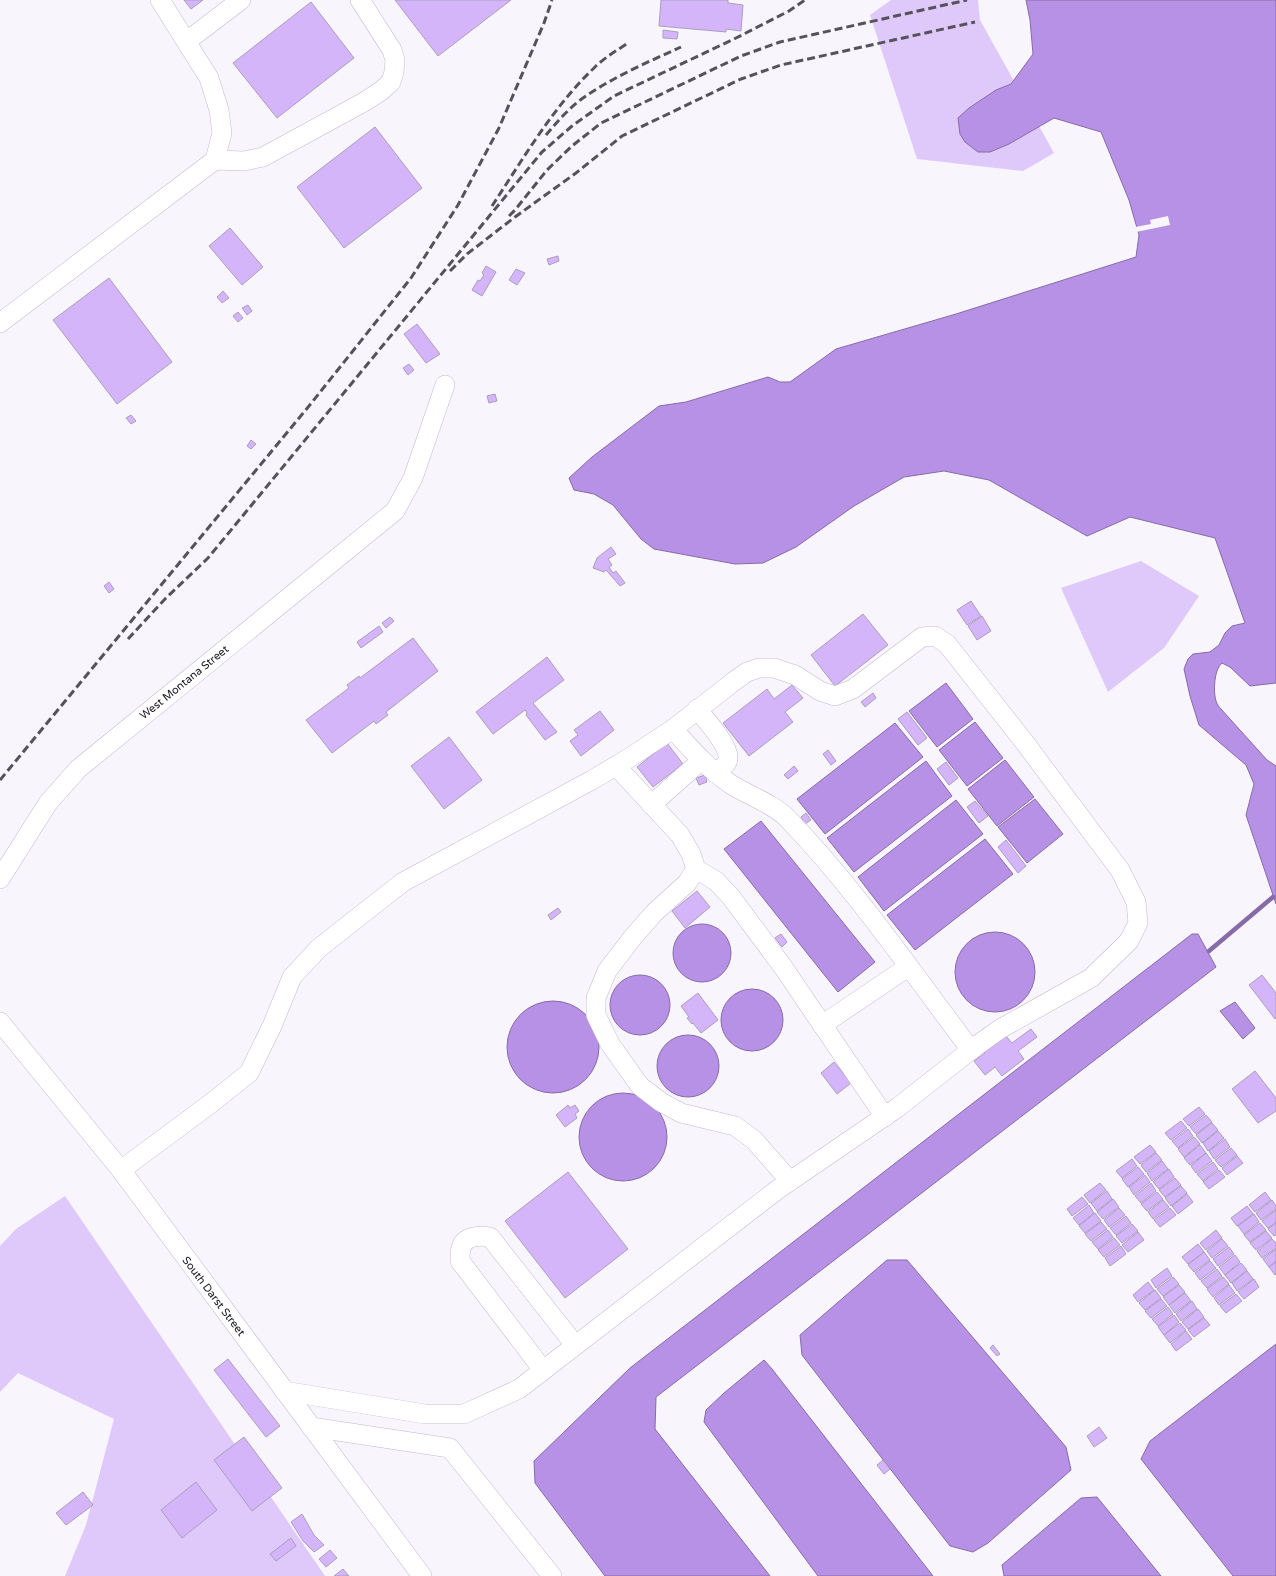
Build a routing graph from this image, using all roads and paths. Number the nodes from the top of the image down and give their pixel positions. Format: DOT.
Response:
graph roads {
  1 [pos="160,0"];
  2 [pos="241,0"];
  3 [pos="360,0"];
  4 [pos="187,41"];
  5 [pos="215,160"];
  6 [pos="0,323"];
  7 [pos="445,385"];
  8 [pos="697,709"];
  9 [pos="673,729"];
  10 [pos="616,766"];
  11 [pos="709,766"];
  12 [pos="651,805"];
  13 [pos="696,869"];
  14 [pos="0,879"];
  15 [pos="908,967"];
  16 [pos="0,1022"];
  17 [pos="822,1025"];
  18 [pos="971,1050"];
  19 [pos="885,1117"];
  20 [pos="121,1170"];
  21 [pos="790,1182"];
  22 [pos="575,1345"];
  23 [pos="543,1370"];
  24 [pos="284,1391"];
  25 [pos="311,1427"];
  26 [pos="422,1576"];
  27 [pos="552,1576"];
  1 -- 4 [label="street"];
  2 -- 4 [label="street"];
  3 -- 5 [label="street"];
  4 -- 5 [label="street"];
  5 -- 6 [label="street"];
  7 -- 14 [label="street, West Montana Street"];
  8 -- 9 [label="street"];
  8 -- 11 [label="street"];
  8 -- 18 [label="street"];
  9 -- 10 [label="street"];
  9 -- 11 [label="street"];
  10 -- 12 [label="street"];
  10 -- 20 [label="street"];
  11 -- 12 [label="street"];
  11 -- 15 [label="street"];
  12 -- 13 [label="street"];
  13 -- 17 [label="street"];
  13 -- 21 [label="street"];
  15 -- 17 [label="street"];
  15 -- 18 [label="street"];
  16 -- 20 [label="street, South Darst Street"];
  17 -- 19 [label="street"];
  18 -- 19 [label="street"];
  19 -- 21 [label="street"];
  20 -- 24 [label="street, South Darst Street"];
  21 -- 22 [label="street"];
  22 -- 23 [label="street"];
  22 -- 23 [label="street"];
  23 -- 24 [label="street"];
  24 -- 25 [label="street, South Darst Street"];
  25 -- 26 [label="street, South Darst Street"];
  25 -- 27 [label="street"];
}
